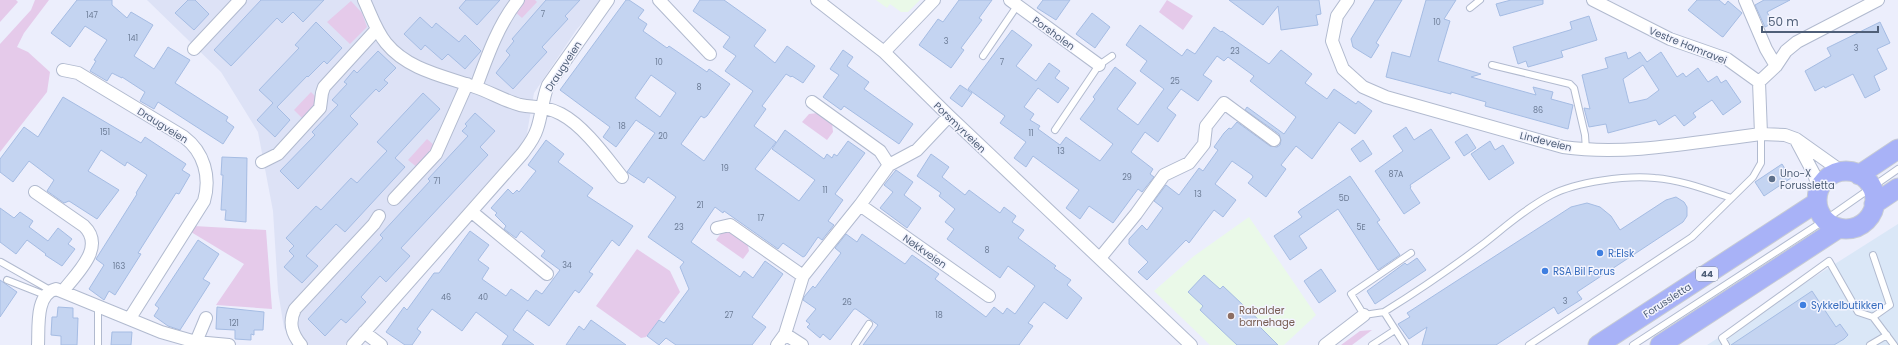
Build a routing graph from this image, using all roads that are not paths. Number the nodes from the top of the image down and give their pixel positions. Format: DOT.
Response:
graph roads {
  1 [pos="240,0"];
  2 [pos="364,0"];
  3 [pos="518,0"];
  4 [pos="608,0"];
  5 [pos="659,0"];
  6 [pos="817,0"];
  7 [pos="934,0"];
  8 [pos="1348,0"];
  9 [pos="1480,0"];
  10 [pos="1594,0"];
  11 [pos="1745,0"];
  12 [pos="1878,0"];
  13 [pos="1014,3"];
  14 [pos="1470,8"];
  15 [pos="377,29"];
  16 [pos="194,49"];
  17 [pos="884,52"];
  18 [pos="710,54"];
  19 [pos="983,56"];
  20 [pos="1112,56"];
  21 [pos="1099,65"];
  22 [pos="1492,65"];
  23 [pos="1776,66"];
  24 [pos="63,70"];
  25 [pos="1759,82"];
  26 [pos="471,86"];
  27 [pos="812,102"];
  28 [pos="542,106"];
  29 [pos="949,116"];
  30 [pos="1055,130"];
  31 [pos="1761,134"];
  32 [pos="1796,139"];
  33 [pos="1274,140"];
  34 [pos="1586,150"];
  35 [pos="1898,150"];
  36 [pos="262,162"];
  37 [pos="889,165"];
  38 [pos="1898,169"];
  39 [pos="622,177"];
  40 [pos="1862,184"];
  41 [pos="1898,188"];
  42 [pos="35,192"];
  43 [pos="1818,196"];
  44 [pos="1731,198"];
  45 [pos="394,199"];
  46 [pos="860,205"];
  47 [pos="472,212"];
  48 [pos="379,216"];
  49 [pos="1832,224"];
  50 [pos="717,228"];
  51 [pos="1411,253"];
  52 [pos="1873,255"];
  53 [pos="1100,258"];
  54 [pos="1,262"];
  55 [pos="547,274"];
  56 [pos="803,276"];
  57 [pos="7,280"];
  58 [pos="63,291"];
  59 [pos="47,293"];
  60 [pos="989,296"];
  61 [pos="98,308"];
  62 [pos="1384,312"];
  63 [pos="1364,315"];
  64 [pos="1873,317"];
  65 [pos="130,318"];
  66 [pos="206,318"];
  67 [pos="870,324"];
  68 [pos="1395,330"];
  69 [pos="364,332"];
  70 [pos="786,334"];
  71 [pos="1887,335"];
  72 [pos="196,342"];
  73 [pos="1895,344"];
  74 [pos="38,345"];
  75 [pos="98,345"];
  76 [pos="229,345"];
  77 [pos="301,345"];
  78 [pos="353,345"];
  79 [pos="381,345"];
  80 [pos="777,345"];
  81 [pos="802,345"];
  82 [pos="854,345"];
  83 [pos="1191,345"];
  84 [pos="1325,345"];
  85 [pos="1372,345"];
  86 [pos="1404,345"];
  87 [pos="1529,345"];
  88 [pos="1598,345"];
  89 [pos="1632,345"];
  90 [pos="1660,345"];
  91 [pos="1726,345"];
  92 [pos="1870,345"];
  1 -- 16 [label="street"];
  2 -- 15 [label="street"];
  3 -- 26 [label="street"];
  4 -- 28 [label="street, Draugveien"];
  5 -- 18 [label="street"];
  6 -- 17 [label="street, Porsmyrveien"];
  7 -- 17 [label="street"];
  8 -- 34 [label="street, Lindeveien"];
  9 -- 14 [label="lane"];
  10 -- 25 [label="street, Vestre Hamravei"];
  11 -- 23 [label="street"];
  12 -- 23 [label="street"];
  13 -- 19 [label="lane"];
  13 -- 21 [label="street, Porsholen"];
  15 -- 26 [label="street"];
  15 -- 36 [label="street"];
  17 -- 29 [label="street, Porsmyrveien"];
  20 -- 21 [label="lane"];
  21 -- 30 [label="lane"];
  22 -- 34 [label="lane"];
  23 -- 25 [label="street"];
  24 -- 65 [label="street, Draugveien"];
  25 -- 31 [label="street"];
  26 -- 28 [label="street"];
  26 -- 45 [label="street"];
  27 -- 37 [label="street"];
  28 -- 39 [label="street"];
  28 -- 47 [label="street, Draugveien"];
  29 -- 37 [label="street"];
  29 -- 53 [label="street, Porsmyrveien"];
  31 -- 32 [label="street, Lindeveien"];
  31 -- 34 [label="street, Lindeveien"];
  31 -- 44 [label="lane"];
  32 -- 40 [label="street"];
  32 -- 43 [label="street"];
  33 -- 53 [label="street"];
  35 -- 40 [label="main road, Forussletta / 44"];
  37 -- 46 [label="street"];
  38 -- 40 [label="lane"];
  40 -- 41 [label="main road, Forussletta / 44"];
  40 -- 43 [label="main road, Forussletta / 44"];
  40 -- 49 [label="main road, Forussletta / 44"];
  42 -- 58 [label="street"];
  43 -- 49 [label="main road"];
  43 -- 88 [label="main road, Forussletta / 44"];
  44 -- 62 [label="lane"];
  44 -- 87 [label="lane"];
  46 -- 56 [label="street"];
  46 -- 60 [label="street, Nøkkveien"];
  47 -- 55 [label="street"];
  47 -- 69 [label="street, Draugveien"];
  48 -- 77 [label="street"];
  49 -- 89 [label="lane"];
  49 -- 90 [label="main road, Forussletta / 44"];
  50 -- 56 [label="street"];
  51 -- 63 [label="lane"];
  52 -- 64 [label="lane"];
  53 -- 83 [label="street, Porsmyrveien"];
  54 -- 59 [label="lane"];
  56 -- 70 [label="street"];
  57 -- 59 [label="lane"];
  58 -- 59 [label="street"];
  58 -- 61 [label="street"];
  59 -- 74 [label="street"];
  61 -- 65 [label="street"];
  61 -- 75 [label="lane"];
  62 -- 63 [label="lane"];
  62 -- 68 [label="lane"];
  63 -- 84 [label="street"];
  64 -- 71 [label="lane"];
  64 -- 91 [label="lane"];
  65 -- 72 [label="street"];
  66 -- 72 [label="street"];
  67 -- 82 [label="lane"];
  68 -- 85 [label="lane"];
  68 -- 86 [label="lane"];
  69 -- 78 [label="street, Draugveien"];
  69 -- 79 [label="street"];
  70 -- 80 [label="street"];
  70 -- 81 [label="street"];
  71 -- 73 [label="lane"];
  71 -- 92 [label="lane"];
  72 -- 76 [label="street"];
}
